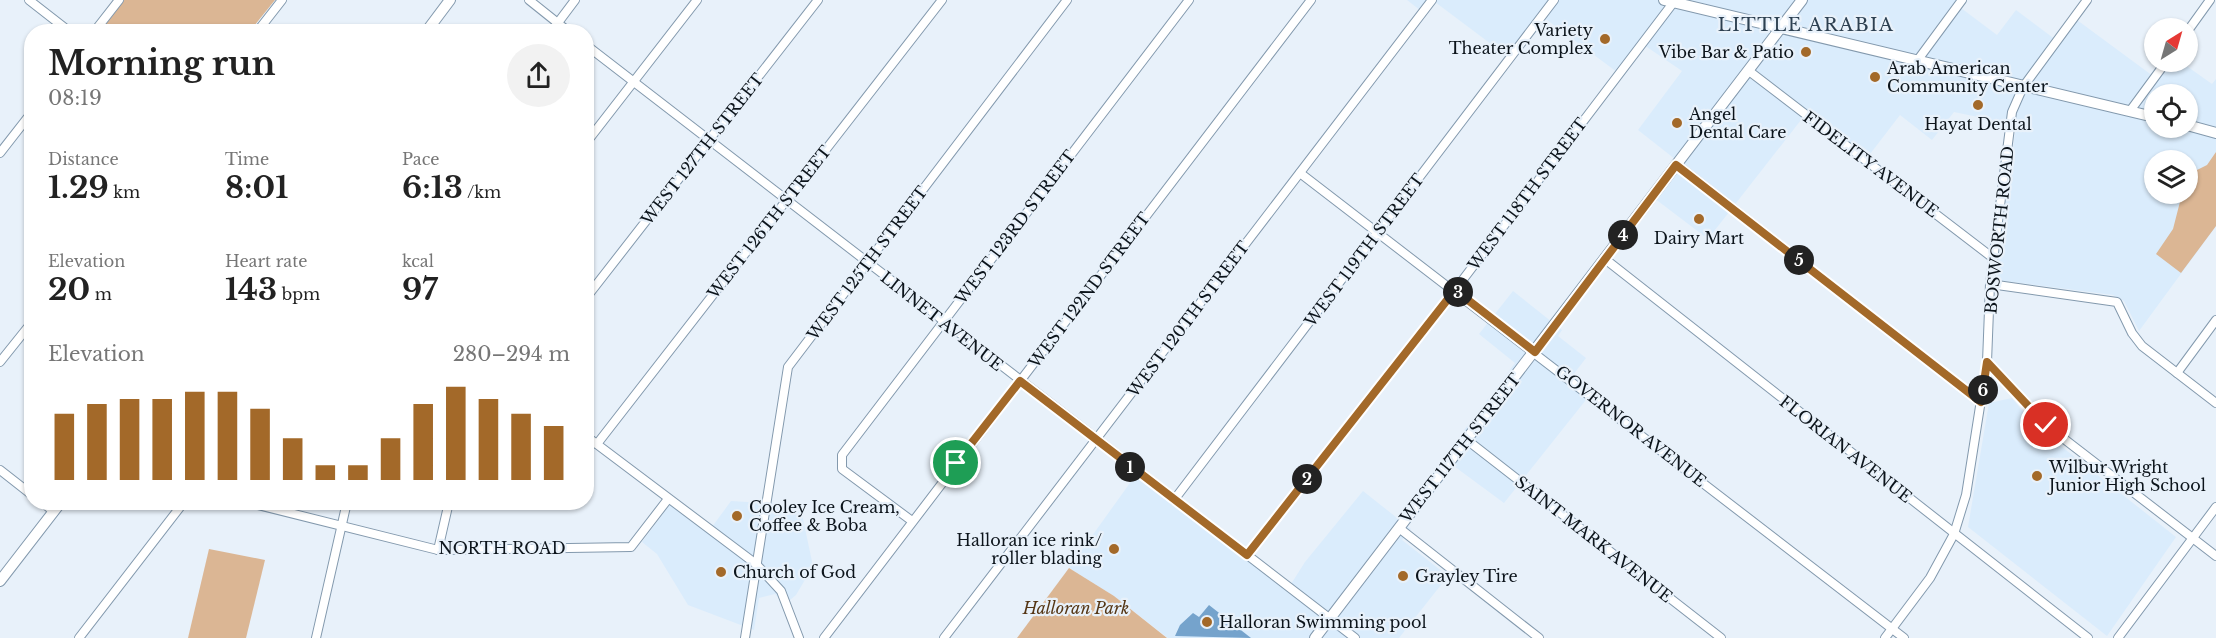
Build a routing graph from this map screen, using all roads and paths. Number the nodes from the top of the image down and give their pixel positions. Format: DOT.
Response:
graph roads {
  1 [pos="28,0"];
  2 [pos="119,0"];
  3 [pos="282,0"];
  4 [pos="450,0"];
  5 [pos="528,0"];
  6 [pos="575,0"];
  7 [pos="697,0"];
  8 [pos="818,0"];
  9 [pos="942,0"];
  10 [pos="1067,0"];
  11 [pos="1189,0"];
  12 [pos="1311,0"];
  13 [pos="1432,0"];
  14 [pos="1554,0"];
  15 [pos="1802,0"];
  16 [pos="1962,0"];
  17 [pos="2087,0"];
  18 [pos="2210,0"];
  19 [pos="1669,1"];
  20 [pos="1703,5"];
  21 [pos="2197,18"];
  22 [pos="558,23"];
  23 [pos="60,24"];
  24 [pos="100,24"];
  25 [pos="263,24"];
  26 [pos="432,24"];
  27 [pos="1781,28"];
  28 [pos="594,51"];
  29 [pos="1917,61"];
  30 [pos="1749,71"];
  31 [pos="2159,72"];
  32 [pos="634,82"];
  33 [pos="2023,87"];
  34 [pos="2130,111"];
  35 [pos="2144,114"];
  36 [pos="24,122"];
  37 [pos="2198,128"];
  38 [pos="594,132"];
  39 [pos="2216,133"];
  40 [pos="709,140"];
  41 [pos="0,153"];
  42 [pos="1676,165"];
  43 [pos="1300,173"];
  44 [pos="786,200"];
  45 [pos="1378,231"];
  46 [pos="1994,258"];
  47 [pos="1605,259"];
  48 [pos="866,262"];
  49 [pos="1990,284"];
  50 [pos="594,288"];
  51 [pos="1455,290"];
  52 [pos="2216,320"];
  53 [pos="943,322"];
  54 [pos="24,332"];
  55 [pos="1535,352"];
  56 [pos="0,362"];
  57 [pos="1987,362"];
  58 [pos="2177,373"];
  59 [pos="1020,381"];
  60 [pos="1981,402"];
  61 [pos="2216,403"];
  62 [pos="1096,440"];
  63 [pos="1467,440"];
  64 [pos="594,442"];
  65 [pos="597,444"];
  66 [pos="0,470"];
  67 [pos="24,489"];
  68 [pos="668,499"];
  69 [pos="1174,500"];
  70 [pos="2216,507"];
  71 [pos="55,510"];
  72 [pos="178,510"];
  73 [pos="278,510"];
  74 [pos="345,510"];
  75 [pos="447,510"];
  76 [pos="912,521"];
  77 [pos="341,526"];
  78 [pos="1399,528"];
  79 [pos="1954,534"];
  80 [pos="2193,539"];
  81 [pos="438,550"];
  82 [pos="1247,555"];
  83 [pos="2216,556"];
  84 [pos="756,564"];
  85 [pos="0,581"];
  86 [pos="1330,618"];
  87 [pos="1892,629"];
  88 [pos="78,638"];
  89 [pos="318,638"];
  90 [pos="745,638"];
  91 [pos="799,638"];
  92 [pos="824,638"];
  93 [pos="944,638"];
  94 [pos="1314,638"];
  95 [pos="1355,638"];
  96 [pos="1539,638"];
  97 [pos="1721,638"];
  98 [pos="1885,638"];
  99 [pos="1904,638"];
  100 [pos="2088,638"];
  101 [pos="2118,638"];
  1 -- 23 [label="street"];
  2 -- 24 [label="street"];
  3 -- 25 [label="street"];
  4 -- 26 [label="main road"];
  5 -- 22 [label="street"];
  6 -- 22 [label="street"];
  7 -- 32 [label="street"];
  8 -- 40 [label="street, WEST 127TH STREET"];
  9 -- 44 [label="street, WEST 126TH STREET"];
  10 -- 48 [label="street, WEST 125TH STREET"];
  11 -- 53 [label="street, WEST 123RD STREET"];
  12 -- 59 [label="street, WEST 122ND STREET"];
  13 -- 43 [label="street, WEST 120TH STREET"];
  14 -- 45 [label="street, WEST 119TH STREET"];
  15 -- 27 [label="main road, WEST 117TH STREET"];
  16 -- 29 [label="street"];
  17 -- 33 [label="street, BOSWORTH ROAD"];
  18 -- 21 [label="street"];
  19 -- 20 [label="main road"];
  19 -- 51 [label="street, WEST 118TH STREET"];
  20 -- 27 [label="main road"];
  27 -- 29 [label="main road"];
  27 -- 30 [label="main road, WEST 117TH STREET"];
  28 -- 32 [label="street, LINNET AVENUE"];
  29 -- 33 [label="main road"];
  30 -- 42 [label="main road, WEST 117TH STREET"];
  30 -- 46 [label="street, FIDELITY AVENUE"];
  31 -- 34 [label="street"];
  32 -- 38 [label="street"];
  32 -- 40 [label="street, LINNET AVENUE"];
  33 -- 34 [label="main road"];
  33 -- 46 [label="street, BOSWORTH ROAD"];
  34 -- 35 [label="main road"];
  36 -- 41 [label="street"];
  37 -- 39 [label="main road"];
  40 -- 44 [label="street, LINNET AVENUE"];
  40 -- 50 [label="street, WEST 127TH STREET"];
  42 -- 47 [label="main road, WEST 117TH STREET"];
  42 -- 60 [label="street"];
  43 -- 45 [label="street, GOVERNOR AVENUE"];
  43 -- 62 [label="street, WEST 120TH STREET"];
  44 -- 48 [label="street, LINNET AVENUE"];
  44 -- 65 [label="street, WEST 126TH STREET"];
  45 -- 51 [label="street, GOVERNOR AVENUE"];
  45 -- 69 [label="street, WEST 119TH STREET"];
  46 -- 49 [label="street, BOSWORTH ROAD"];
  47 -- 55 [label="main road, WEST 117TH STREET"];
  47 -- 79 [label="street, FLORIAN AVENUE"];
  48 -- 53 [label="street, LINNET AVENUE"];
  48 -- 84 [label="street, WEST 125TH STREET"];
  49 -- 57 [label="street, BOSWORTH ROAD"];
  49 -- 58 [label="street"];
  51 -- 55 [label="street, GOVERNOR AVENUE"];
  51 -- 82 [label="street, WEST 118TH STREET"];
  52 -- 58 [label="street"];
  53 -- 59 [label="street, LINNET AVENUE"];
  53 -- 76 [label="street, WEST 123RD STREET"];
  54 -- 56 [label="street"];
  55 -- 63 [label="main road, WEST 117TH STREET"];
  55 -- 87 [label="street, GOVERNOR AVENUE"];
  57 -- 60 [label="street, BOSWORTH ROAD"];
  57 -- 80 [label="street"];
  58 -- 61 [label="street"];
  59 -- 62 [label="street, LINNET AVENUE"];
  59 -- 76 [label="street, WEST 122ND STREET"];
  60 -- 79 [label="street, BOSWORTH ROAD"];
  62 -- 69 [label="street, LINNET AVENUE"];
  62 -- 93 [label="street, WEST 120TH STREET"];
  63 -- 78 [label="main road, WEST 117TH STREET"];
  63 -- 97 [label="street, SAINT MARK AVENUE"];
  64 -- 65 [label="street"];
  65 -- 68 [label="street"];
  66 -- 67 [label="street"];
  68 -- 81 [label="street, NORTH ROAD"];
  68 -- 84 [label="street"];
  69 -- 82 [label="street, LINNET AVENUE"];
  70 -- 80 [label="street"];
  71 -- 85 [label="main road"];
  72 -- 88 [label="street"];
  73 -- 77 [label="street, NORTH ROAD"];
  74 -- 77 [label="street"];
  75 -- 81 [label="street"];
  76 -- 92 [label="street, WEST 122ND STREET"];
  77 -- 81 [label="street, NORTH ROAD"];
  77 -- 89 [label="street"];
  78 -- 86 [label="main road, WEST 117TH STREET"];
  78 -- 96 [label="street"];
  79 -- 87 [label="street, BOSWORTH ROAD"];
  79 -- 100 [label="street, FLORIAN AVENUE"];
  80 -- 83 [label="street"];
  80 -- 101 [label="street"];
  82 -- 86 [label="street, LINNET AVENUE"];
  84 -- 90 [label="street, WEST 125TH STREET"];
  84 -- 91 [label="street"];
  86 -- 94 [label="main road, WEST 117TH STREET"];
  86 -- 95 [label="street, LINNET AVENUE"];
  87 -- 98 [label="street, BOSWORTH ROAD"];
  87 -- 99 [label="street, GOVERNOR AVENUE"];
}
